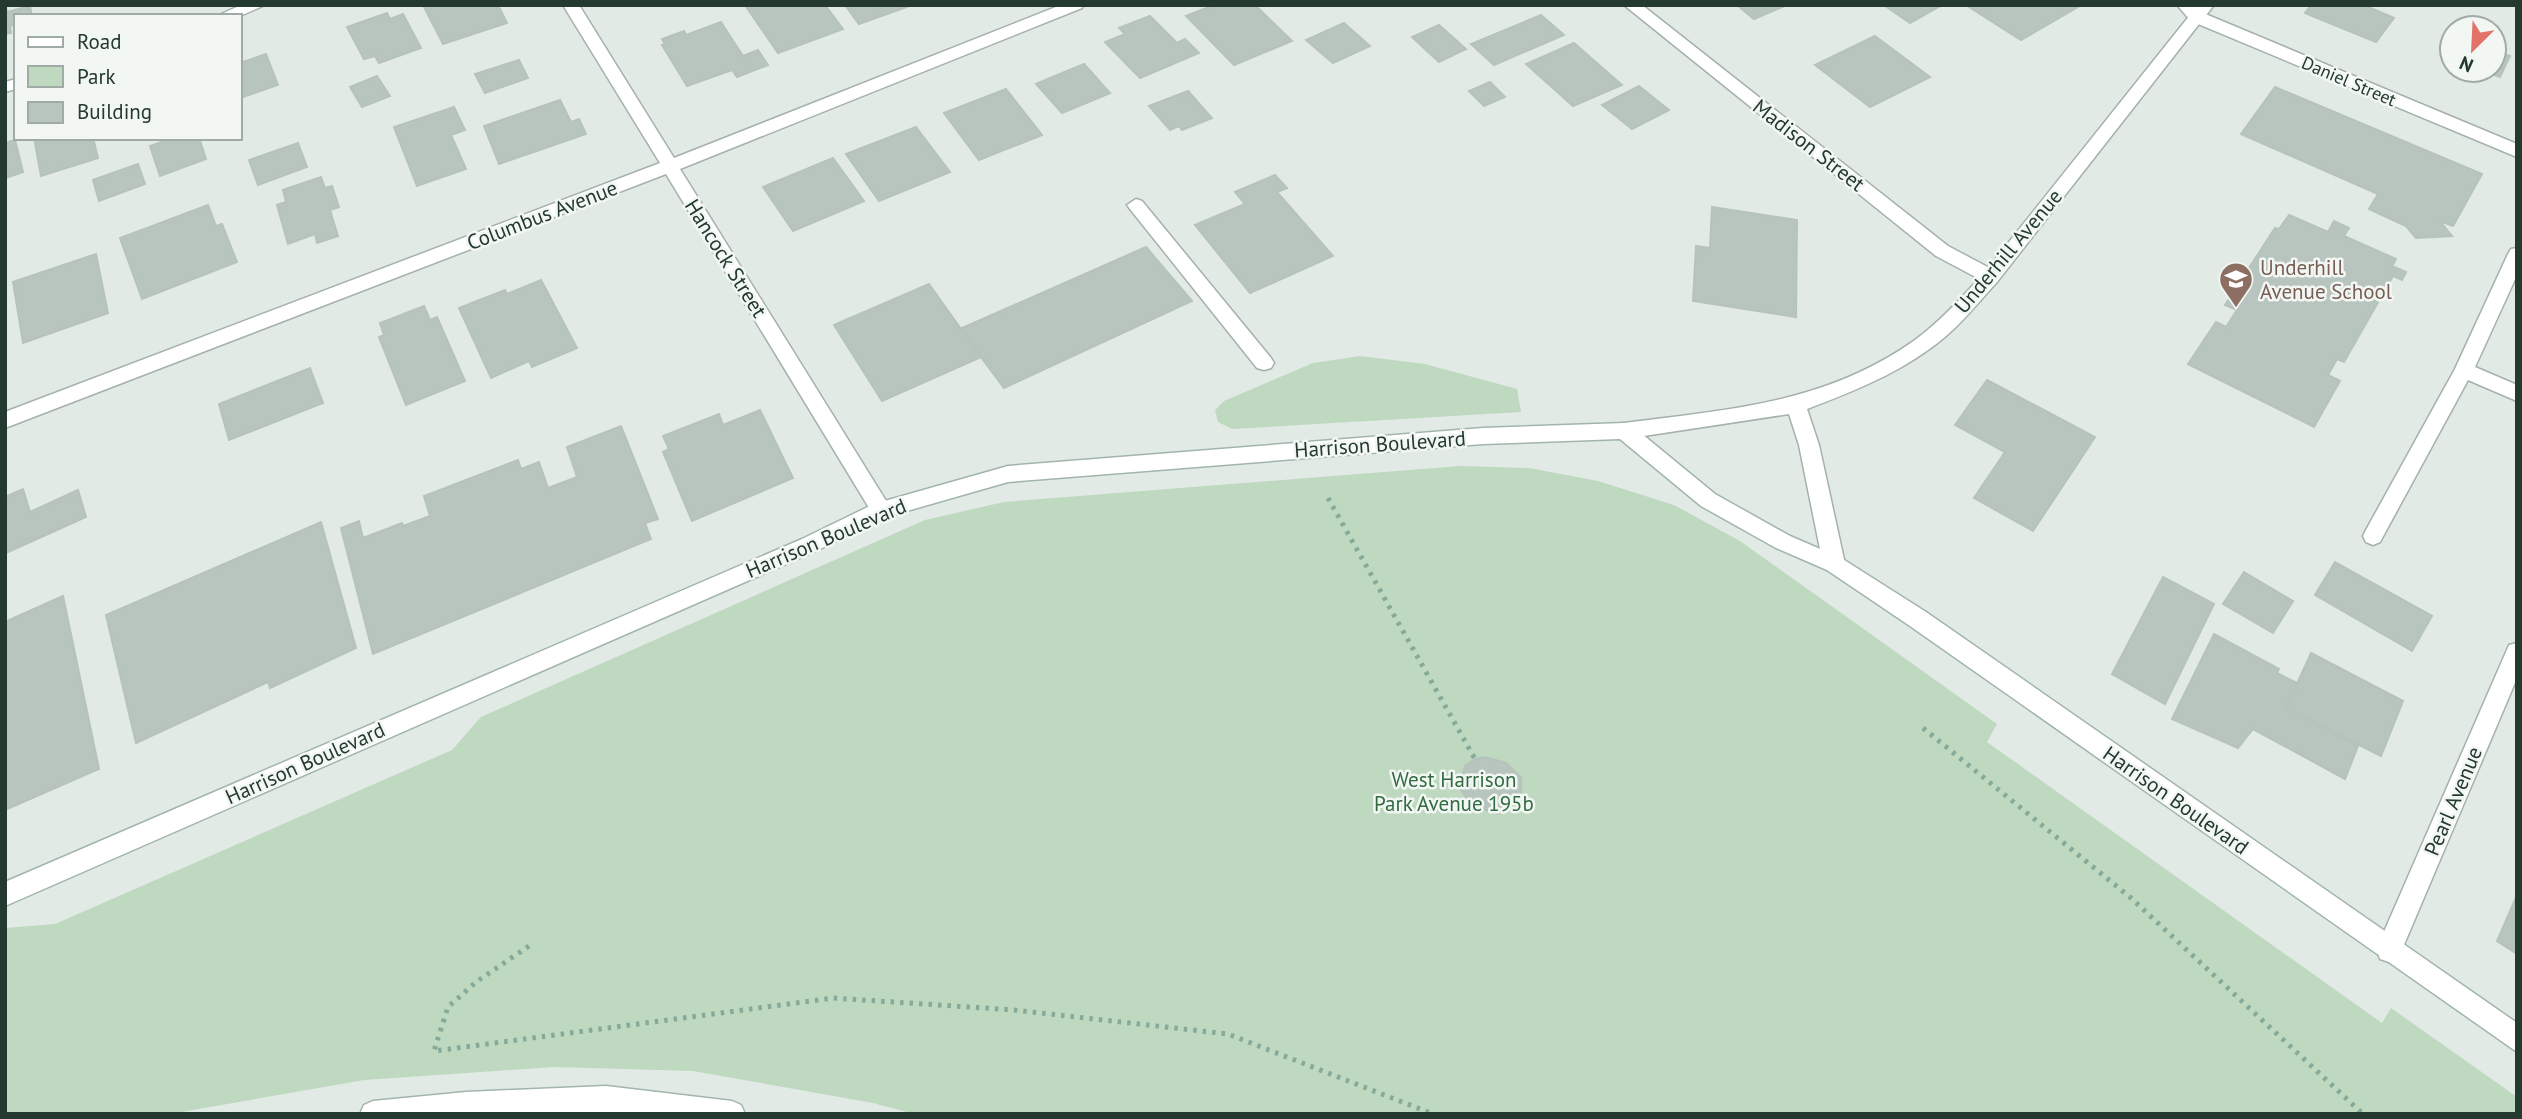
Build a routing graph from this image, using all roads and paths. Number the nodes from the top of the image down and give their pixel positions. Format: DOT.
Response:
graph roads {
  1 [pos="257,5"];
  2 [pos="571,5"];
  3 [pos="1076,5"];
  4 [pos="1632,5"];
  5 [pos="2196,9"];
  6 [pos="231,14"];
  7 [pos="2517,151"];
  8 [pos="670,166"];
  9 [pos="1136,205"];
  10 [pos="2517,254"];
  11 [pos="1991,277"];
  12 [pos="1264,363"];
  13 [pos="2463,370"];
  14 [pos="2517,394"];
  15 [pos="1796,405"];
  16 [pos="5,420"];
  17 [pos="1624,431"];
  18 [pos="1328,498"];
  19 [pos="881,510"];
  20 [pos="2373,536"];
  21 [pos="1834,564"];
  22 [pos="2517,652"];
  23 [pos="1923,728"];
  24 [pos="1475,759"];
  25 [pos="5,894"];
  26 [pos="529,946"];
  27 [pos="2389,950"];
  28 [pos="2517,1039"];
  29 [pos="373,1114"];
  30 [pos="732,1114"];
  31 [pos="1433,1114"];
  32 [pos="2363,1114"];
  1 -- 6 [label="street"];
  2 -- 8 [label="street, Hancock Street"];
  3 -- 8 [label="street, Columbus Avenue"];
  4 -- 11 [label="street, Madison Street"];
  5 -- 7 [label="street, Daniel Street"];
  5 -- 11 [label="street, Underhill Avenue"];
  8 -- 16 [label="street, Columbus Avenue"];
  8 -- 19 [label="street, Hancock Street"];
  9 -- 12 [label="street"];
  10 -- 13 [label="street"];
  11 -- 15 [label="street, Underhill Avenue"];
  13 -- 14 [label="street"];
  13 -- 20 [label="street"];
  15 -- 17 [label="street, Underhill Avenue"];
  15 -- 21 [label="street"];
  17 -- 19 [label="street, Harrison Boulevard"];
  17 -- 21 [label="street, Harrison Boulevard"];
  18 -- 24 [label="path"];
  19 -- 25 [label="street, Harrison Boulevard"];
  21 -- 27 [label="street, Harrison Boulevard"];
  22 -- 27 [label="street, Pearl Avenue"];
  23 -- 32 [label="path"];
  26 -- 31 [label="path"];
  27 -- 28 [label="street, Harrison Boulevard"];
  29 -- 30 [label="street"];
}
